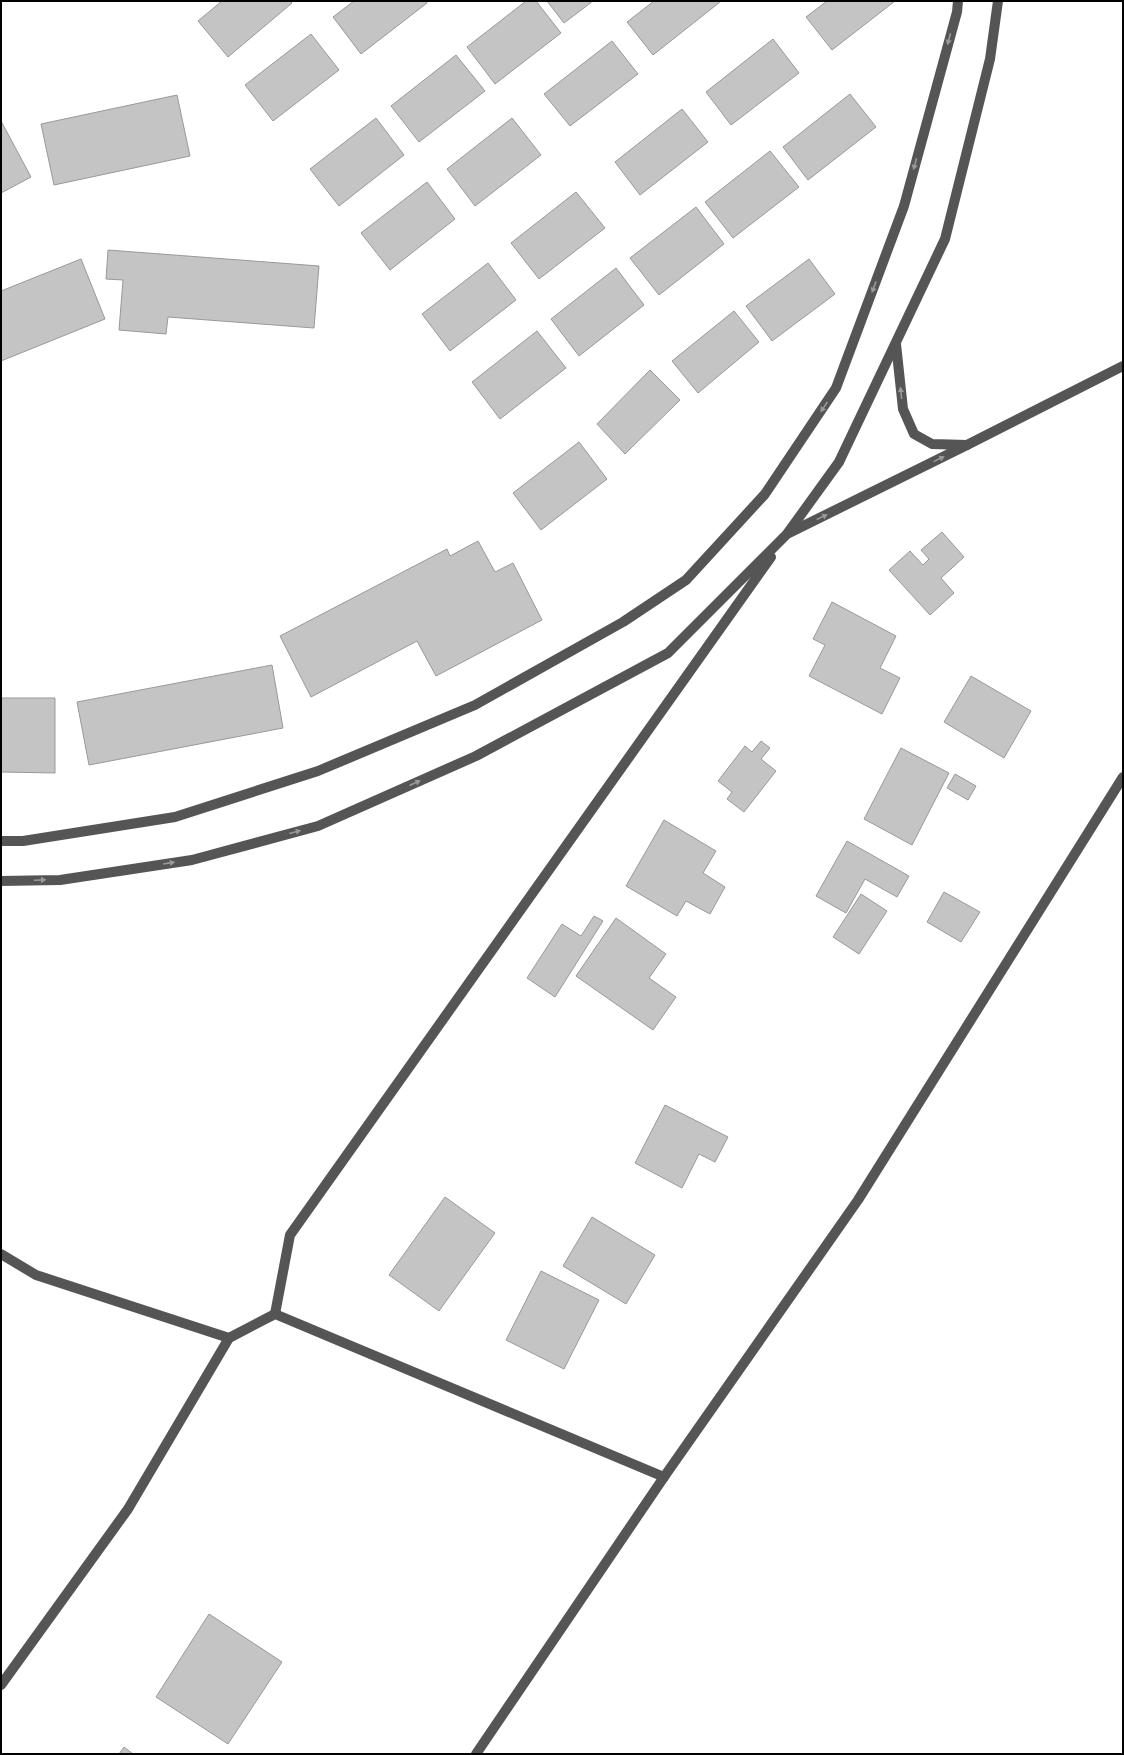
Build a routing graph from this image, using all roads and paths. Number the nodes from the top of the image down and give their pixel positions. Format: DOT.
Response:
graph roads {
  1 [pos="958,1"];
  2 [pos="998,1"];
  3 [pos="896,343"];
  4 [pos="1123,366"];
  5 [pos="967,446"];
  6 [pos="787,534"];
  7 [pos="1123,777"];
  8 [pos="1,841"];
  9 [pos="1,881"];
  10 [pos="1,1254"];
  11 [pos="276,1314"];
  12 [pos="229,1338"];
  13 [pos="664,1477"];
  14 [pos="1,1685"];
  15 [pos="476,1754"];
  1 -- 8 [label="street, one-way"];
  2 -- 3 [label="street"];
  5 -- 3 [label="street, one-way"];
  3 -- 6 [label="street"];
  4 -- 5 [label="street"];
  6 -- 5 [label="street, one-way"];
  9 -- 6 [label="street, one-way"];
  6 -- 11 [label="street"];
  7 -- 13 [label="street"];
  10 -- 12 [label="street"];
  11 -- 12 [label="street"];
  11 -- 13 [label="street"];
  12 -- 14 [label="street"];
  13 -- 15 [label="street"];
}
